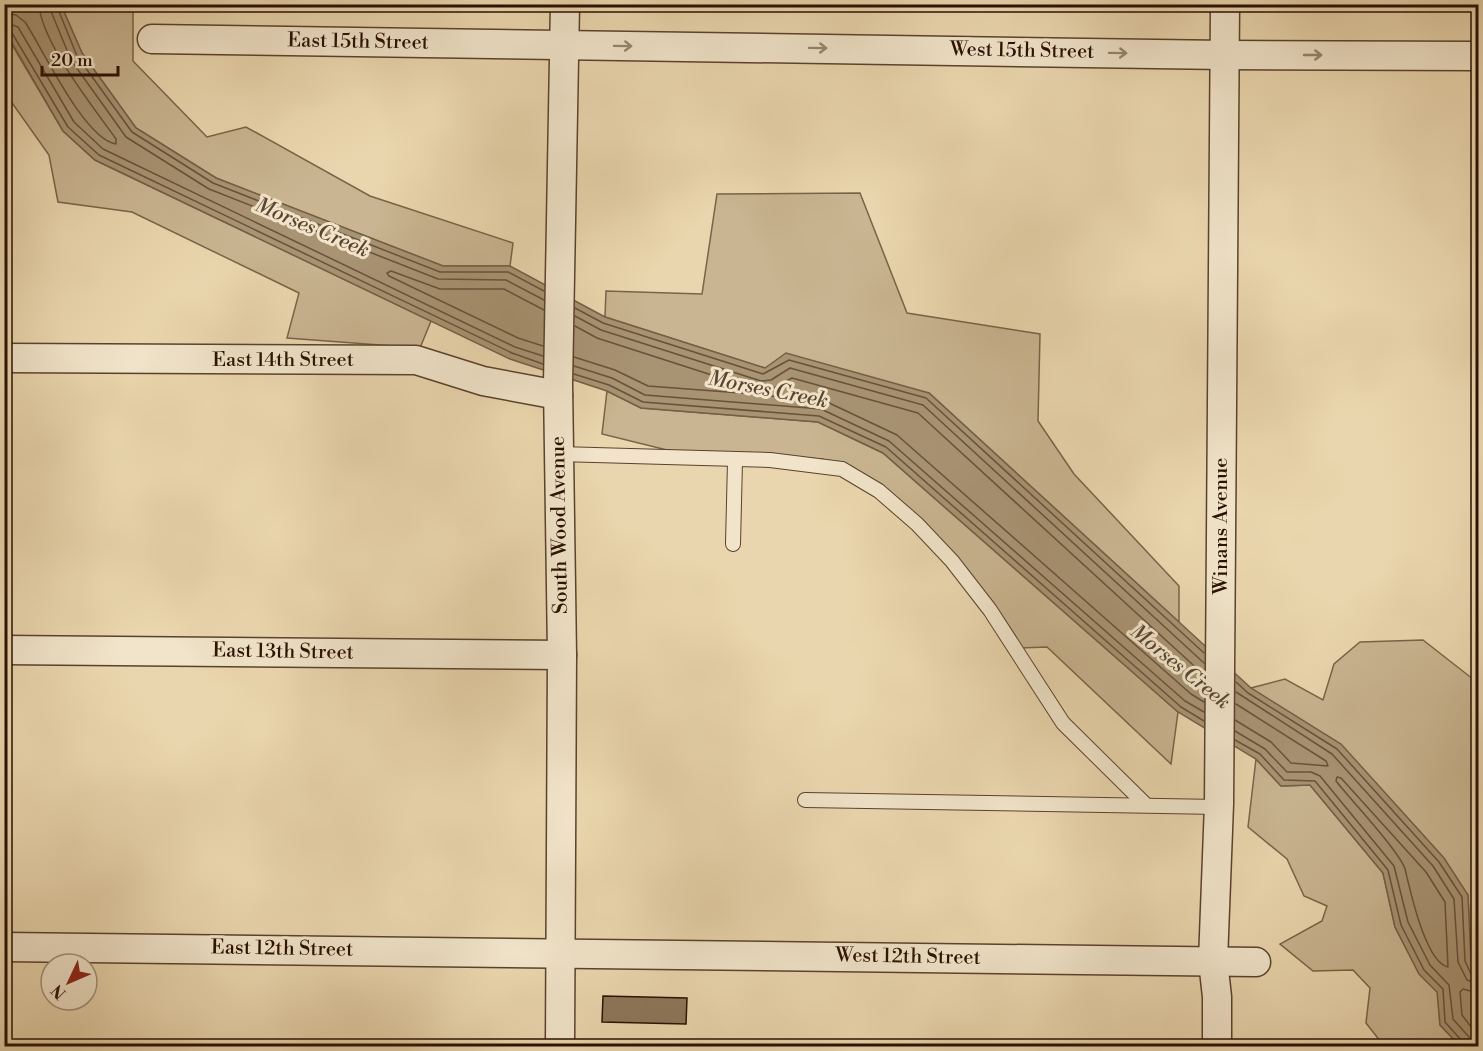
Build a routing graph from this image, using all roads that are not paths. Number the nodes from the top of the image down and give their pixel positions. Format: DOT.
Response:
graph roads {
  1 [pos="565,4"];
  2 [pos="1225,4"];
  3 [pos="152,39"];
  4 [pos="565,45"];
  5 [pos="1225,55"];
  6 [pos="1479,56"];
  7 [pos="4,358"];
  8 [pos="558,390"];
  9 [pos="559,454"];
  10 [pos="735,461"];
  11 [pos="733,544"];
  12 [pos="4,650"];
  13 [pos="562,655"];
  14 [pos="805,800"];
  15 [pos="1144,804"];
  16 [pos="1219,807"];
  17 [pos="4,947"];
  18 [pos="560,952"];
  19 [pos="1213,961"];
  20 [pos="1256,962"];
  21 [pos="560,1047"];
  22 [pos="1217,1047"];
  1 -- 4 [label="street, South Wood Avenue"];
  2 -- 5 [label="street, Winans Avenue"];
  3 -- 4 [label="street, East 15th Street"];
  4 -- 5 [label="street, West 15th Street, one-way"];
  4 -- 8 [label="street, South Wood Avenue"];
  5 -- 6 [label="street, West 15th Street, one-way"];
  5 -- 16 [label="street, Winans Avenue"];
  7 -- 8 [label="street, East 14th Street"];
  8 -- 9 [label="street, South Wood Avenue"];
  9 -- 10 [label="lane"];
  9 -- 13 [label="street, South Wood Avenue"];
  10 -- 11 [label="lane"];
  10 -- 15 [label="lane"];
  12 -- 13 [label="street, East 13th Street"];
  13 -- 18 [label="street, South Wood Avenue"];
  14 -- 15 [label="lane"];
  15 -- 16 [label="lane"];
  16 -- 19 [label="street, Winans Avenue"];
  17 -- 18 [label="street, East 12th Street"];
  18 -- 19 [label="street, West 12th Street"];
  18 -- 21 [label="street, South Wood Avenue"];
  19 -- 20 [label="street, West 12th Street"];
  19 -- 22 [label="street, Winans Avenue"];
}
